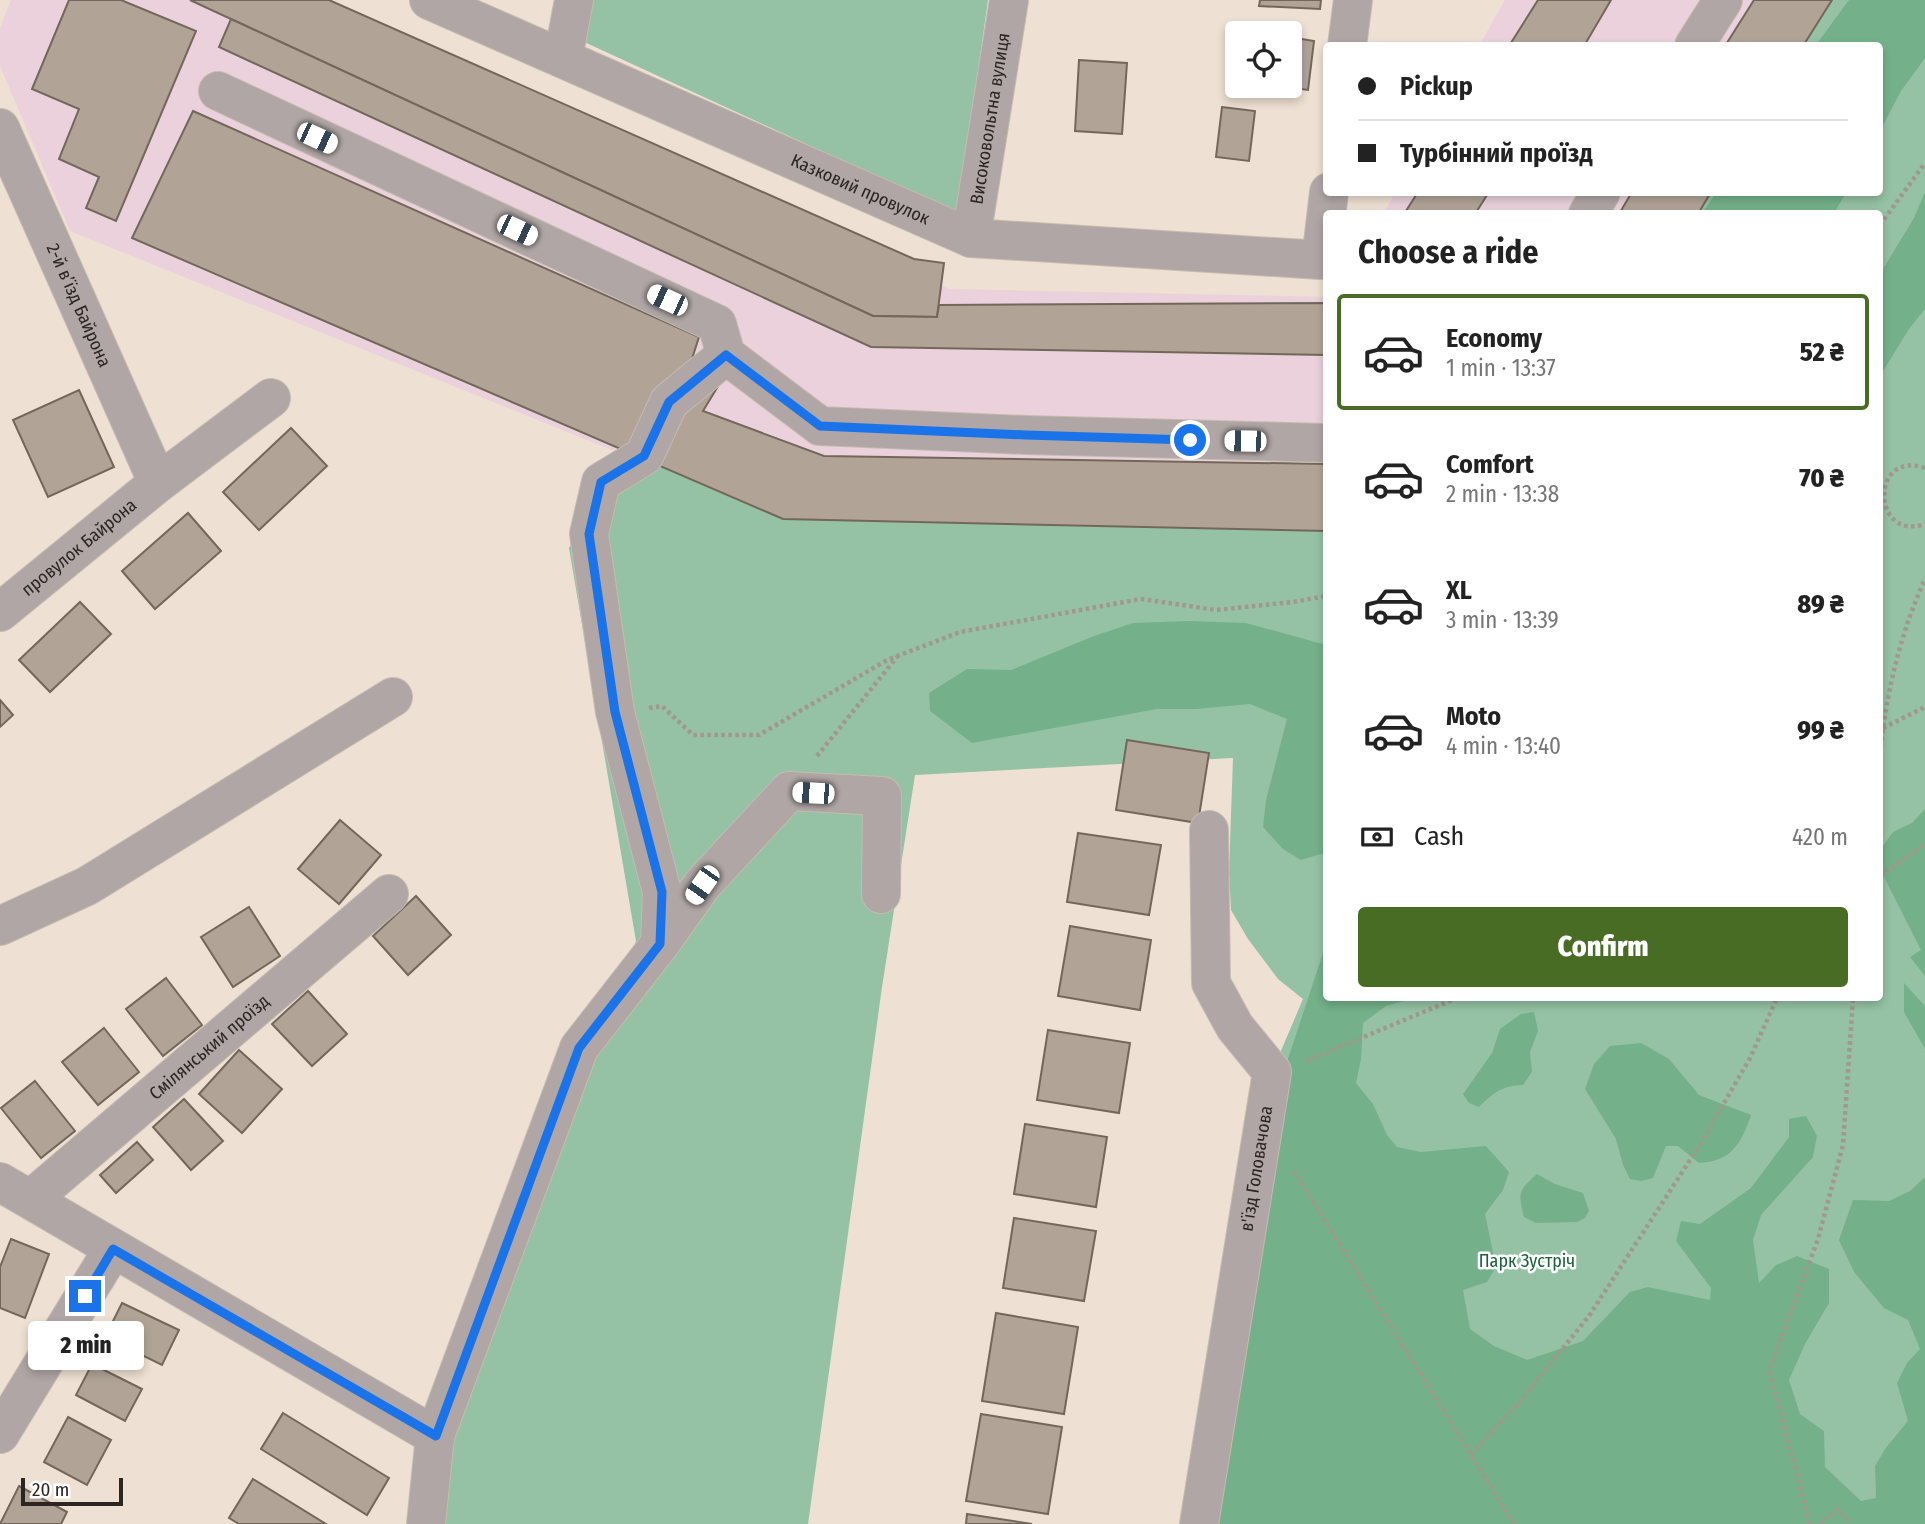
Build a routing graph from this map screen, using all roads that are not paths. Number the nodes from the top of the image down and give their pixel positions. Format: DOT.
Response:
graph roads {
  1 [pos="429,0"];
  2 [pos="574,0"];
  3 [pos="1009,0"];
  4 [pos="1353,0"];
  5 [pos="1723,0"];
  6 [pos="1348,42"];
  7 [pos="1697,42"];
  8 [pos="563,58"];
  9 [pos="218,91"];
  10 [pos="0,128"];
  11 [pos="971,238"];
  12 [pos="1323,243"];
  13 [pos="726,355"];
  14 [pos="271,398"];
  15 [pos="1323,443"];
  16 [pos="158,483"];
  17 [pos="0,612"];
  18 [pos="393,697"];
  19 [pos="1209,830"];
  20 [pos="389,894"];
  21 [pos="881,894"];
  22 [pos="0,926"];
  23 [pos="660,944"];
  24 [pos="16,1191"];
  25 [pos="113,1249"];
  26 [pos="0,1434"];
  27 [pos="436,1436"];
  28 [pos="426,1524"];
  29 [pos="1199,1524"];
  1 -- 8 [label="street, Казковий провулок"];
  2 -- 8 [label="street"];
  3 -- 11 [label="street, Високовольтна вулиця"];
  4 -- 6 [label="street"];
  5 -- 7 [label="street"];
  8 -- 11 [label="street, Казковий провулок"];
  9 -- 13 [label="street"];
  10 -- 16 [label="street, 2-й в’їзд Байрона"];
  11 -- 12 [label="street, Казковий провулок"];
  13 -- 15 [label="street"];
  13 -- 23 [label="street"];
  14 -- 16 [label="street, провулок Байрона"];
  16 -- 17 [label="street, провулок Байрона"];
  18 -- 22 [label="street"];
  19 -- 29 [label="street, в'їзд Головачова"];
  20 -- 24 [label="street, Смілянський проїзд"];
  21 -- 23 [label="street"];
  23 -- 27 [label="street"];
  24 -- 25 [label="street"];
  25 -- 26 [label="street"];
  25 -- 27 [label="street"];
  27 -- 28 [label="street"];
}
